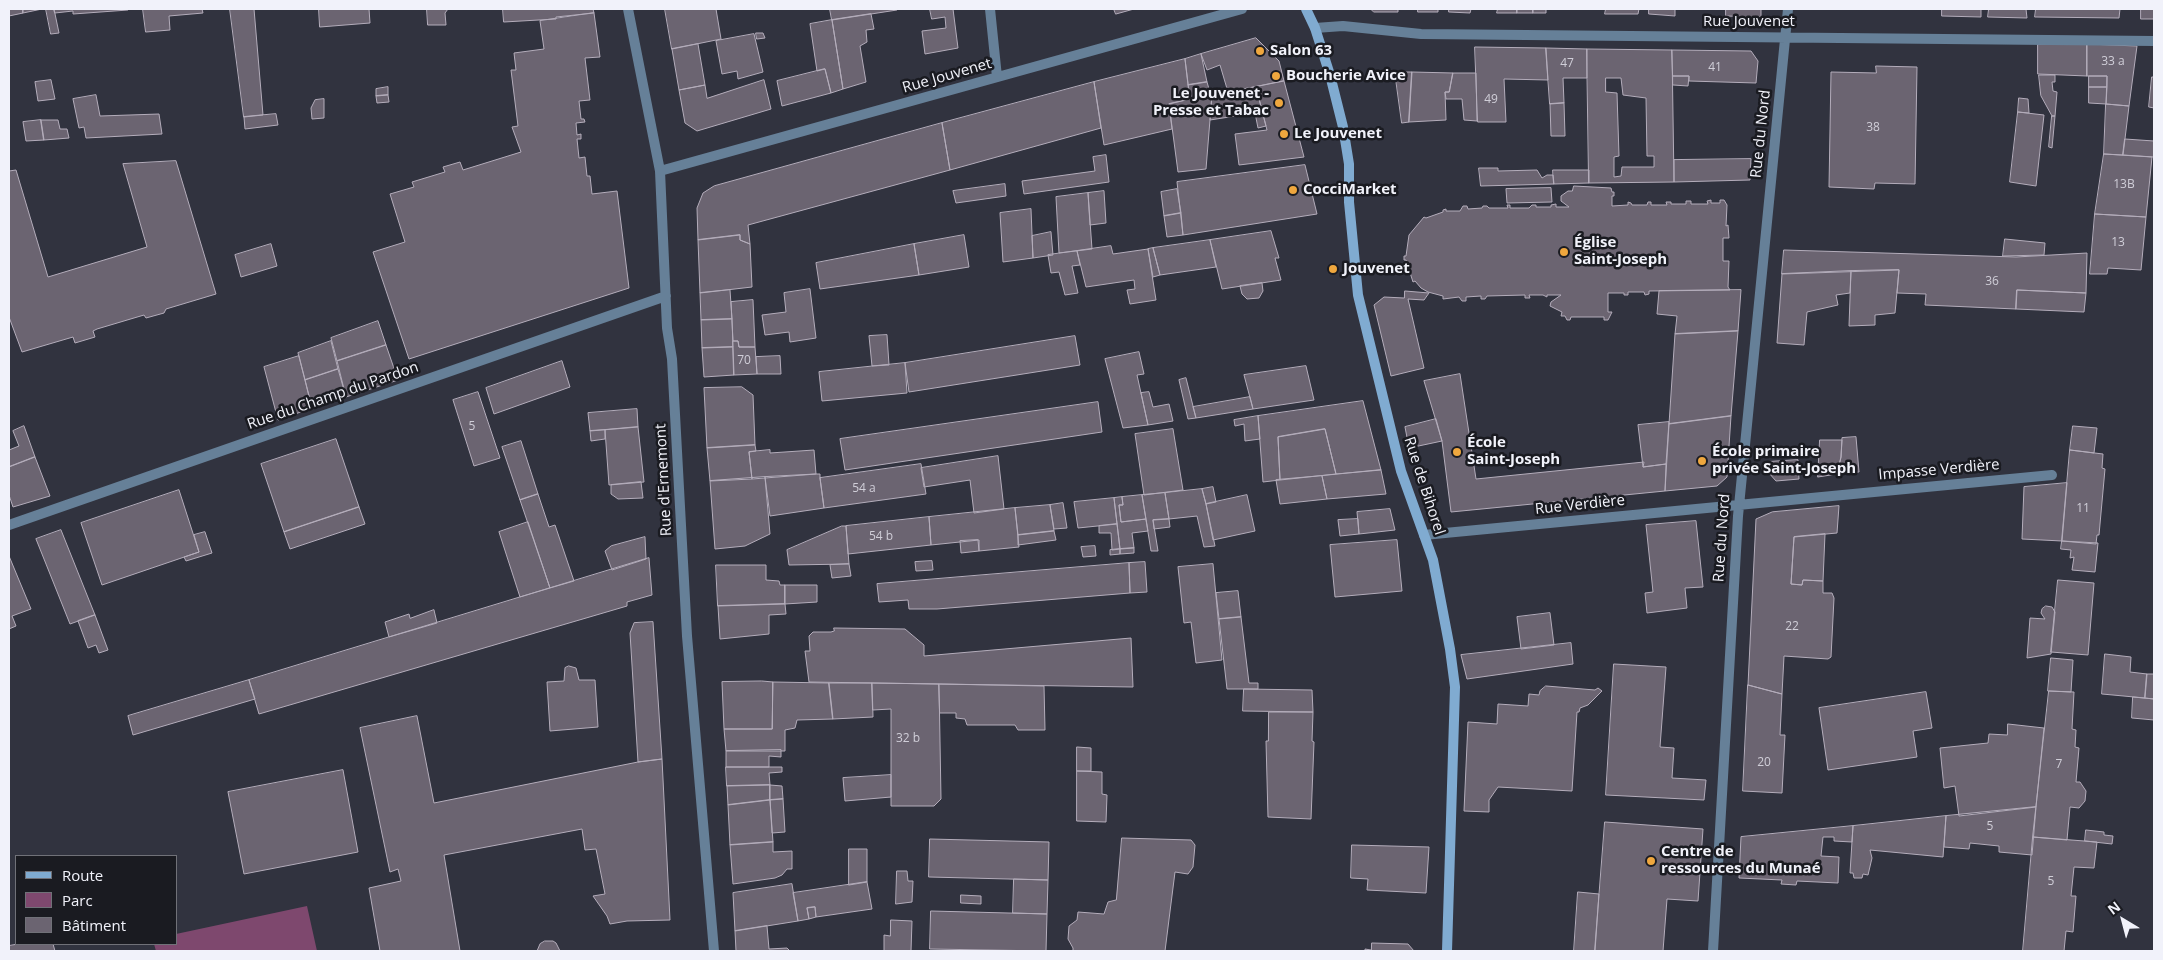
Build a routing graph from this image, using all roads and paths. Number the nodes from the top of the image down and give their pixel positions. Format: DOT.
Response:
graph roads {
  1 [pos="628,9"];
  2 [pos="990,9"];
  3 [pos="1242,9"];
  4 [pos="1306,9"];
  5 [pos="1788,9"];
  6 [pos="1314,28"];
  7 [pos="1786,38"];
  8 [pos="2154,41"];
  9 [pos="997,77"];
  10 [pos="660,172"];
  11 [pos="666,296"];
  12 [pos="2052,474"];
  13 [pos="1738,505"];
  14 [pos="9,525"];
  15 [pos="1424,535"];
  16 [pos="714,951"];
  17 [pos="1447,951"];
  18 [pos="1713,951"];
  1 -- 10 [label="street, Rue d'Ernemont"];
  2 -- 9 [label="street"];
  3 -- 9 [label="street, Rue Jouvenet"];
  4 -- 6 [label="street, Rue de Bihorel"];
  5 -- 7 [label="street, Rue du Nord"];
  6 -- 7 [label="street, Rue Jouvenet"];
  6 -- 15 [label="street, Rue de Bihorel"];
  7 -- 8 [label="street, Rue Jouvenet"];
  7 -- 13 [label="street, Rue du Nord"];
  9 -- 10 [label="street, Rue Jouvenet"];
  10 -- 11 [label="street, Rue d'Ernemont"];
  11 -- 14 [label="street, Rue du Champ du Pardon"];
  11 -- 16 [label="street, Rue d'Ernemont"];
  12 -- 13 [label="street, Impasse Verdière"];
  13 -- 15 [label="street, Rue Verdière"];
  13 -- 18 [label="street, Rue du Nord"];
  15 -- 17 [label="street, Rue de Bihorel"];
}
